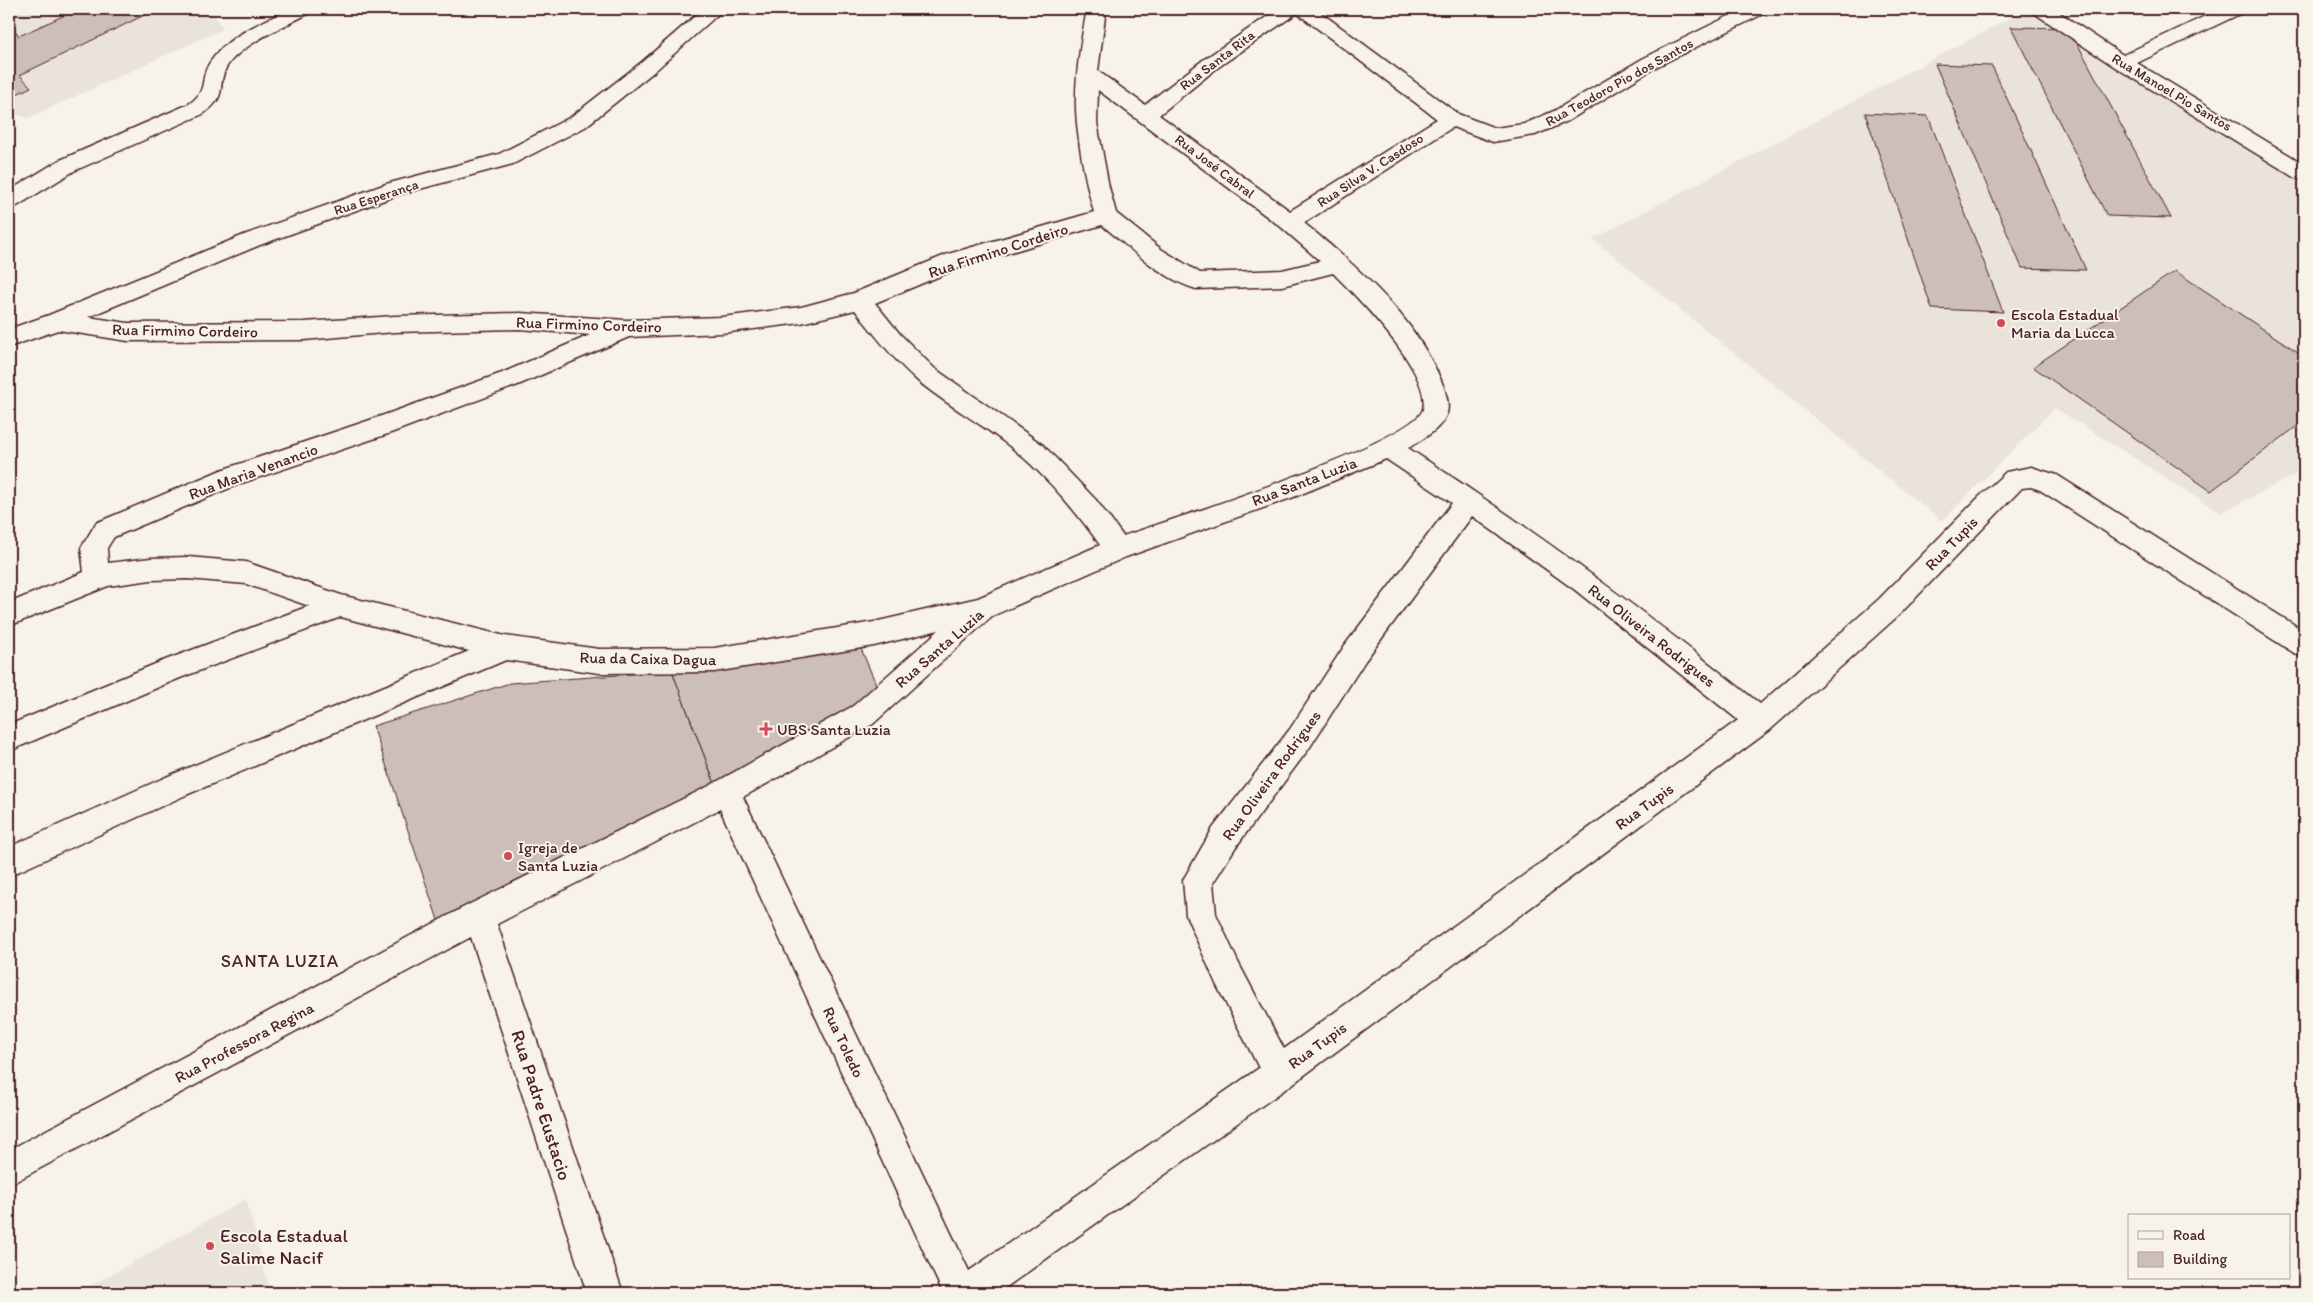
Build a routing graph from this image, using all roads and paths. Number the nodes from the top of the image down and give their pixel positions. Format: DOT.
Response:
graph roads {
  1 [pos="303,9"];
  2 [pos="714,9"];
  3 [pos="1096,9"];
  4 [pos="1290,9"];
  5 [pos="1304,9"];
  6 [pos="1758,9"];
  7 [pos="2041,9"];
  8 [pos="2235,9"];
  9 [pos="2122,63"];
  10 [pos="1088,73"];
  11 [pos="1146,115"];
  12 [pos="1451,119"];
  13 [pos="2304,173"];
  14 [pos="9,201"];
  15 [pos="1106,216"];
  16 [pos="1290,222"];
  17 [pos="1338,264"];
  18 [pos="860,300"];
  19 [pos="57,321"];
  20 [pos="626,329"];
  21 [pos="9,338"];
  22 [pos="1423,427"];
  23 [pos="1388,448"];
  24 [pos="1469,500"];
  25 [pos="1117,549"];
  26 [pos="105,575"];
  27 [pos="341,606"];
  28 [pos="982,608"];
  29 [pos="9,615"];
  30 [pos="2304,645"];
  31 [pos="505,648"];
  32 [pos="1760,721"];
  33 [pos="9,738"];
  34 [pos="726,792"];
  35 [pos="9,862"];
  36 [pos="479,916"];
  37 [pos="1279,1072"];
  38 [pos="9,1168"];
  39 [pos="605,1293"];
  40 [pos="961,1293"];
  41 [pos="968,1293"];
  1 -- 14 [label="street"];
  2 -- 19 [label="street, Rua Esperança"];
  3 -- 10 [label="street"];
  4 -- 11 [label="street, Rua Santa Rita"];
  5 -- 12 [label="street, Rua Teodoro Pio dos Santos"];
  6 -- 12 [label="street, Rua Teodoro Pio dos Santos"];
  7 -- 9 [label="street, Rua Manoel Pio Santos"];
  8 -- 9 [label="street"];
  9 -- 13 [label="street, Rua Manoel Pio Santos"];
  10 -- 11 [label="street, Rua José Cabral"];
  10 -- 15 [label="street"];
  11 -- 16 [label="street, Rua José Cabral"];
  12 -- 16 [label="street, Rua Silva V. Casdoso"];
  15 -- 17 [label="street"];
  15 -- 18 [label="street, Rua Firmino Cordeiro"];
  16 -- 17 [label="street, Rua José Cabral"];
  17 -- 22 [label="street, Rua José Cabral"];
  18 -- 20 [label="street, Rua Firmino Cordeiro"];
  18 -- 25 [label="street"];
  19 -- 20 [label="street, Rua Firmino Cordeiro"];
  19 -- 21 [label="street, Rua Esperança"];
  20 -- 26 [label="street, Rua Maria Venancio"];
  22 -- 23 [label="street, Rua Santa Luzia"];
  23 -- 24 [label="street, Rua Oliveira Rodrigues"];
  23 -- 25 [label="street, Rua Santa Luzia"];
  24 -- 32 [label="street, Rua Oliveira Rodrigues"];
  24 -- 37 [label="street, Rua Oliveira Rodrigues"];
  25 -- 28 [label="street, Rua Santa Luzia"];
  26 -- 27 [label="street, Rua da Caixa Dagua"];
  26 -- 29 [label="street"];
  27 -- 31 [label="street, Rua da Caixa Dagua"];
  27 -- 33 [label="street"];
  28 -- 31 [label="street, Rua da Caixa Dagua"];
  28 -- 34 [label="street, Rua Santa Luzia"];
  30 -- 32 [label="street, Rua Tupis"];
  31 -- 35 [label="street"];
  32 -- 37 [label="street, Rua Tupis"];
  34 -- 36 [label="street, Rua Santa Luzia"];
  34 -- 40 [label="street, Rua Toledo"];
  36 -- 38 [label="street, Rua Professora Regina"];
  36 -- 39 [label="street, Rua Padre Eustacio"];
  37 -- 41 [label="street, Rua Tupis"];
}
